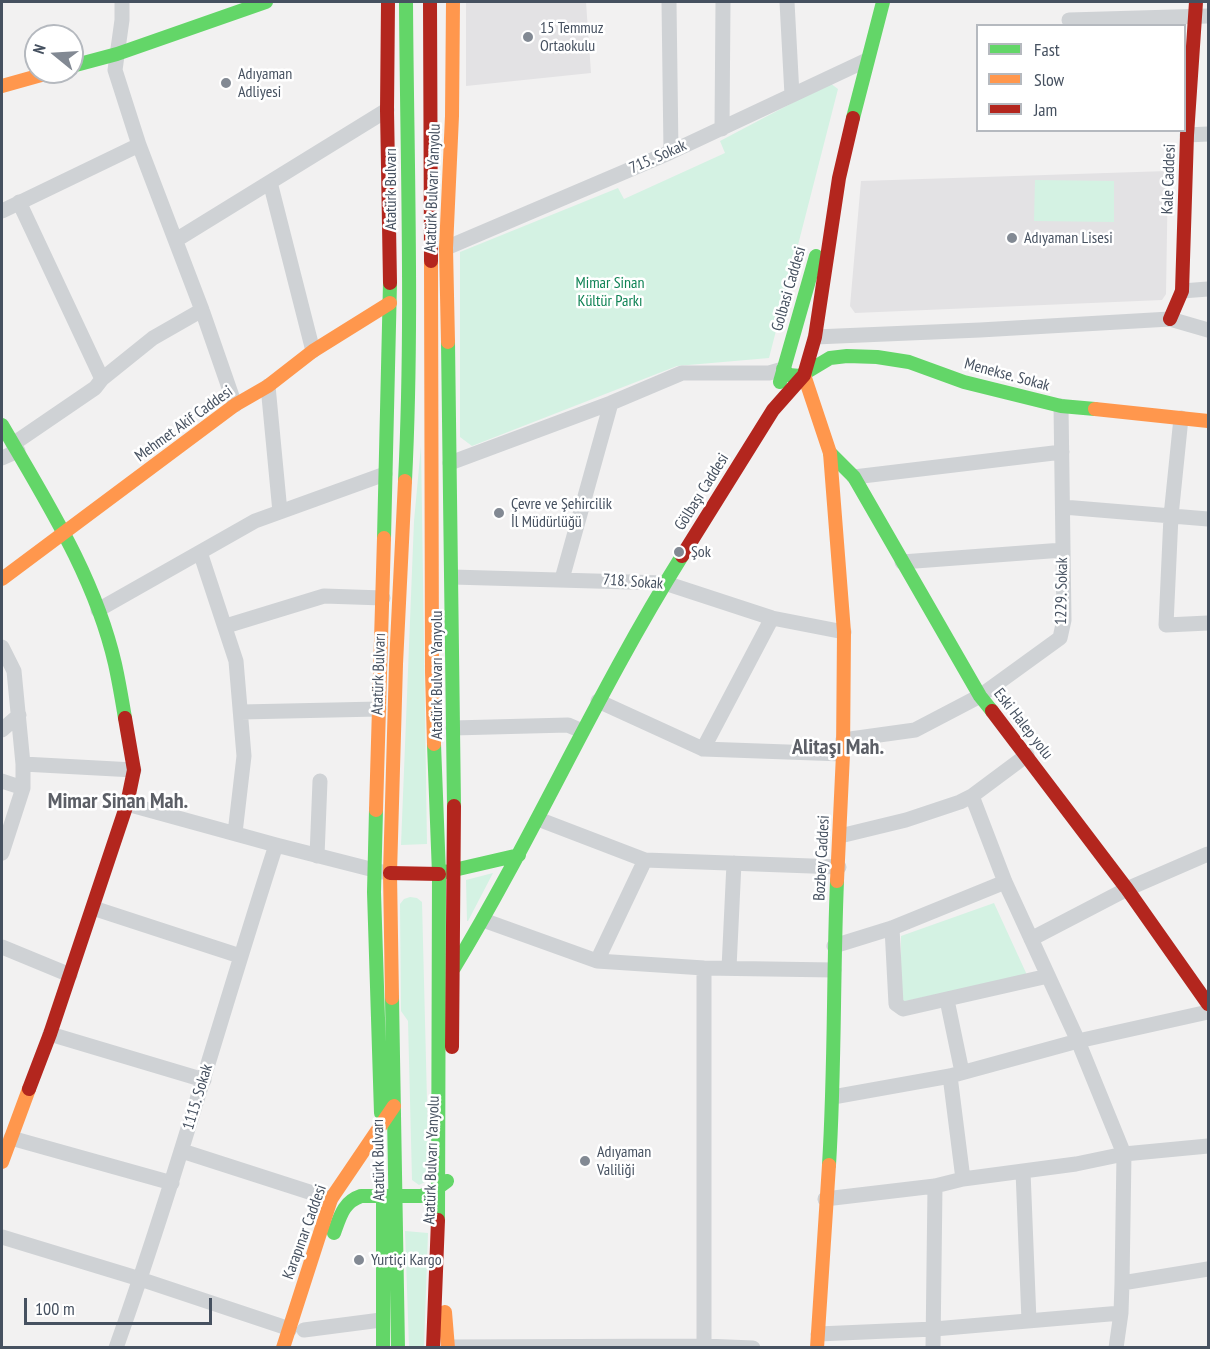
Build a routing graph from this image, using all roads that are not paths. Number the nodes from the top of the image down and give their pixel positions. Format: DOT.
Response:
graph roads {
  1 [pos="122,2"];
  2 [pos="266,2"];
  3 [pos="388,2"];
  4 [pos="406,2"];
  5 [pos="430,2"];
  6 [pos="453,2"];
  7 [pos="669,2"];
  8 [pos="723,2"];
  9 [pos="787,2"];
  10 [pos="1196,2"];
  11 [pos="881,5"];
  12 [pos="1202,17"];
  13 [pos="1069,20"];
  14 [pos="117,54"];
  15 [pos="867,60"];
  16 [pos="84,63"];
  17 [pos="24,80"];
  18 [pos="2,86"];
  19 [pos="792,95"];
  20 [pos="387,110"];
  21 [pos="722,129"];
  22 [pos="1209,134"];
  23 [pos="1187,135"];
  24 [pos="139,145"];
  25 [pos="671,152"];
  26 [pos="839,178"];
  27 [pos="270,182"];
  28 [pos="20,202"];
  29 [pos="2,211"];
  30 [pos="176,240"];
  31 [pos="446,248"];
  32 [pos="1209,289"];
  33 [pos="1182,291"];
  34 [pos="390,303"];
  35 [pos="202,310"];
  36 [pos="1170,319"];
  37 [pos="1209,330"];
  38 [pos="794,332"];
  39 [pos="815,337"];
  40 [pos="313,351"];
  41 [pos="783,369"];
  42 [pos="804,375"];
  43 [pos="102,379"];
  44 [pos="268,386"];
  45 [pos="611,403"];
  46 [pos="235,405"];
  47 [pos="1061,406"];
  48 [pos="773,410"];
  49 [pos="1181,418"];
  50 [pos="1209,422"];
  51 [pos="2,425"];
  52 [pos="15,447"];
  53 [pos="1062,452"];
  54 [pos="830,453"];
  55 [pos="2,458"];
  56 [pos="450,463"];
  57 [pos="386,474"];
  58 [pos="854,477"];
  59 [pos="1063,507"];
  60 [pos="280,512"];
  61 [pos="1171,516"];
  62 [pos="1209,519"];
  63 [pos="64,533"];
  64 [pos="1063,550"];
  65 [pos="200,552"];
  66 [pos="902,562"];
  67 [pos="452,577"];
  68 [pos="2,579"];
  69 [pos="562,579"];
  70 [pos="665,583"];
  71 [pos="383,598"];
  72 [pos="98,610"];
  73 [pos="772,618"];
  74 [pos="1209,623"];
  75 [pos="226,626"];
  76 [pos="844,632"];
  77 [pos="2,647"];
  78 [pos="980,696"];
  79 [pos="598,701"];
  80 [pos="379,709"];
  81 [pos="241,712"];
  82 [pos="19,715"];
  83 [pos="453,728"];
  84 [pos="2,730"];
  85 [pos="582,731"];
  86 [pos="843,747"];
  87 [pos="703,749"];
  88 [pos="1028,755"];
  89 [pos="23,764"];
  90 [pos="134,770"];
  91 [pos="2,781"];
  92 [pos="320,781"];
  93 [pos="23,788"];
  94 [pos="972,796"];
  95 [pos="127,804"];
  96 [pos="538,819"];
  97 [pos="235,833"];
  98 [pos="840,836"];
  99 [pos="276,845"];
  100 [pos="2,853"];
  101 [pos="1209,854"];
  102 [pos="519,855"];
  103 [pos="317,856"];
  104 [pos="645,860"];
  105 [pos="734,863"];
  106 [pos="839,867"];
  107 [pos="382,872"];
  108 [pos="455,872"];
  109 [pos="439,874"];
  110 [pos="1005,882"];
  111 [pos="1127,889"];
  112 [pos="93,908"];
  113 [pos="483,920"];
  114 [pos="892,928"];
  115 [pos="1032,939"];
  116 [pos="834,946"];
  117 [pos="2,947"];
  118 [pos="240,956"];
  119 [pos="597,962"];
  120 [pos="454,968"];
  121 [pos="704,968"];
  122 [pos="729,968"];
  123 [pos="834,970"];
  124 [pos="70,975"];
  125 [pos="1048,976"];
  126 [pos="946,1000"];
  127 [pos="1209,1004"];
  128 [pos="1209,1012"];
  129 [pos="50,1034"];
  130 [pos="1078,1041"];
  131 [pos="956,1074"];
  132 [pos="204,1080"];
  133 [pos="832,1096"];
  134 [pos="394,1105"];
  135 [pos="381,1125"];
  136 [pos="10,1138"];
  137 [pos="1209,1146"];
  138 [pos="182,1151"];
  139 [pos="1124,1154"];
  140 [pos="2,1162"];
  141 [pos="1023,1171"];
  142 [pos="963,1179"];
  143 [pos="172,1183"];
  144 [pos="444,1183"];
  145 [pos="935,1186"];
  146 [pos="389,1196"];
  147 [pos="331,1199"];
  148 [pos="825,1199"];
  149 [pos="2,1237"];
  150 [pos="1209,1269"];
  151 [pos="140,1279"];
  152 [pos="1122,1283"];
  153 [pos="317,1288"];
  154 [pos="1121,1313"];
  155 [pos="381,1320"];
  156 [pos="1029,1321"];
  157 [pos="934,1329"];
  158 [pos="300,1330"];
  159 [pos="817,1341"];
  160 [pos="704,1346"];
  161 [pos="116,1347"];
  162 [pos="283,1347"];
  163 [pos="382,1347"];
  164 [pos="398,1347"];
  165 [pos="432,1347"];
  166 [pos="448,1347"];
  167 [pos="753,1347"];
  168 [pos="933,1347"];
  169 [pos="1116,1347"];
  1 -- 14 [label="street"];
  2 -- 14 [label="main road"];
  3 -- 20 [label="main road"];
  4 -- 107 [label="main road, Atatürk Bulvarı"];
  5 -- 109 [label="main road"];
  6 -- 31 [label="main road, Atatürk Bulvarı Yanyolu"];
  7 -- 25 [label="street"];
  8 -- 21 [label="street"];
  9 -- 19 [label="street"];
  10 -- 12 [label="main road, Kale Caddesi"];
  11 -- 15 [label="main road, Gölbaşı Caddesi"];
  12 -- 13 [label="street"];
  12 -- 23 [label="main road, Kale Caddesi"];
  14 -- 16 [label="main road"];
  14 -- 24 [label="street"];
  15 -- 19 [label="street, 715. Sokak"];
  15 -- 26 [label="main road, Gölbaşı Caddesi"];
  17 -- 18 [label="main road"];
  19 -- 21 [label="street, 715. Sokak"];
  20 -- 27 [label="street"];
  20 -- 34 [label="main road"];
  21 -- 25 [label="street, 715. Sokak"];
  22 -- 23 [label="street"];
  23 -- 33 [label="main road, Kale Caddesi"];
  24 -- 28 [label="street"];
  24 -- 30 [label="street"];
  25 -- 31 [label="street, 715. Sokak"];
  26 -- 38 [label="main road, Golbasi Caddesi"];
  26 -- 39 [label="main road, Gölbaşı Caddesi"];
  27 -- 30 [label="street"];
  27 -- 40 [label="street"];
  28 -- 29 [label="street"];
  28 -- 43 [label="street"];
  30 -- 35 [label="street"];
  31 -- 56 [label="main road, Atatürk Bulvarı Yanyolu"];
  32 -- 33 [label="street"];
  33 -- 36 [label="main road, Kale Caddesi"];
  34 -- 40 [label="main road, Mehmet Akif Caddesi"];
  34 -- 57 [label="main road"];
  35 -- 43 [label="street"];
  35 -- 46 [label="street"];
  36 -- 37 [label="street"];
  36 -- 39 [label="street"];
  38 -- 39 [label="main road"];
  38 -- 41 [label="main road, Golbasi Caddesi"];
  39 -- 42 [label="main road, Gölbaşı Caddesi"];
  40 -- 44 [label="main road, Mehmet Akif Caddesi"];
  41 -- 42 [label="main road"];
  41 -- 45 [label="street"];
  41 -- 48 [label="main road, Golbasi Caddesi"];
  42 -- 47 [label="main road, Menekse. Sokak"];
  42 -- 48 [label="main road, Gölbaşı Caddesi"];
  42 -- 54 [label="main road, Bozbey Caddesi"];
  43 -- 52 [label="street"];
  44 -- 46 [label="main road, Mehmet Akif Caddesi"];
  44 -- 60 [label="street"];
  45 -- 56 [label="street"];
  45 -- 69 [label="street"];
  46 -- 63 [label="main road, Mehmet Akif Caddesi"];
  47 -- 49 [label="main road, Menekse. Sokak"];
  47 -- 53 [label="street, 1229. Sokak"];
  48 -- 70 [label="main road, Gölbaşı Caddesi"];
  49 -- 50 [label="main road, Menekse. Sokak"];
  49 -- 61 [label="street"];
  51 -- 52 [label="main road"];
  52 -- 55 [label="street"];
  52 -- 63 [label="main road"];
  53 -- 58 [label="street"];
  53 -- 59 [label="street, 1229. Sokak"];
  54 -- 58 [label="main road, Eski Halep yolu"];
  54 -- 76 [label="main road, Bozbey Caddesi"];
  56 -- 67 [label="main road, Atatürk Bulvarı Yanyolu"];
  57 -- 60 [label="street"];
  57 -- 71 [label="main road"];
  58 -- 66 [label="main road, Eski Halep yolu"];
  59 -- 61 [label="street"];
  59 -- 64 [label="street, 1229. Sokak"];
  60 -- 65 [label="street"];
  61 -- 62 [label="street"];
  61 -- 74 [label="street"];
  63 -- 68 [label="main road, Mehmet Akif Caddesi"];
  63 -- 72 [label="main road"];
  64 -- 66 [label="street"];
  64 -- 78 [label="street, 1229. Sokak"];
  65 -- 72 [label="street"];
  65 -- 75 [label="street"];
  66 -- 78 [label="main road, Eski Halep yolu"];
  67 -- 69 [label="street, 718. Sokak"];
  67 -- 83 [label="main road, Atatürk Bulvarı Yanyolu"];
  69 -- 70 [label="street, 718. Sokak"];
  70 -- 73 [label="street, 718. Sokak"];
  70 -- 79 [label="main road, Gölbaşı Caddesi"];
  71 -- 75 [label="street"];
  71 -- 80 [label="main road"];
  72 -- 90 [label="main road"];
  73 -- 76 [label="street, 718. Sokak"];
  73 -- 87 [label="street"];
  75 -- 81 [label="street"];
  76 -- 86 [label="main road, Bozbey Caddesi"];
  77 -- 82 [label="street"];
  78 -- 86 [label="street, 1229. Sokak"];
  78 -- 88 [label="main road, Eski Halep yolu"];
  79 -- 85 [label="main road, Gölbaşı Caddesi"];
  79 -- 87 [label="street"];
  80 -- 81 [label="street"];
  80 -- 107 [label="main road"];
  81 -- 97 [label="street"];
  82 -- 84 [label="street"];
  82 -- 89 [label="street"];
  83 -- 85 [label="street"];
  83 -- 108 [label="main road, Atatürk Bulvarı Yanyolu"];
  85 -- 96 [label="main road, Gölbaşı Caddesi"];
  86 -- 87 [label="street, 1229. Sokak"];
  86 -- 98 [label="main road, Bozbey Caddesi"];
  88 -- 94 [label="street"];
  88 -- 111 [label="main road, Eski Halep yolu"];
  89 -- 90 [label="street"];
  89 -- 93 [label="street"];
  90 -- 95 [label="main road"];
  91 -- 93 [label="street"];
  92 -- 103 [label="street"];
  93 -- 100 [label="street"];
  94 -- 98 [label="street"];
  94 -- 110 [label="street"];
  95 -- 97 [label="street"];
  95 -- 112 [label="main road"];
  96 -- 102 [label="main road, Gölbaşı Caddesi"];
  96 -- 104 [label="street"];
  97 -- 99 [label="street"];
  98 -- 106 [label="main road, Bozbey Caddesi"];
  99 -- 103 [label="street"];
  99 -- 118 [label="street, 1115. Sokak"];
  101 -- 111 [label="street"];
  102 -- 108 [label="main road"];
  102 -- 113 [label="main road, Gölbaşı Caddesi"];
  103 -- 107 [label="street"];
  104 -- 105 [label="street"];
  104 -- 119 [label="street"];
  105 -- 106 [label="street"];
  105 -- 122 [label="street"];
  106 -- 116 [label="main road, Bozbey Caddesi"];
  107 -- 109 [label="main road"];
  107 -- 134 [label="main road, Atatürk Bulvarı"];
  107 -- 135 [label="main road"];
  108 -- 109 [label="main road"];
  108 -- 120 [label="main road, Atatürk Bulvarı Yanyolu"];
  109 -- 144 [label="main road"];
  110 -- 114 [label="street"];
  110 -- 115 [label="street"];
  111 -- 115 [label="street"];
  111 -- 127 [label="main road, Eski Halep yolu"];
  112 -- 118 [label="street"];
  112 -- 124 [label="main road"];
  113 -- 119 [label="street"];
  113 -- 120 [label="main road, Gölbaşı Caddesi"];
  114 -- 116 [label="street"];
  114 -- 126 [label="street"];
  115 -- 125 [label="street"];
  116 -- 123 [label="main road, Bozbey Caddesi"];
  117 -- 124 [label="street"];
  118 -- 132 [label="street, 1115. Sokak"];
  119 -- 121 [label="street"];
  120 -- 144 [label="main road, Atatürk Bulvarı Yanyolu"];
  121 -- 122 [label="street"];
  121 -- 160 [label="street"];
  122 -- 123 [label="street"];
  123 -- 133 [label="main road, Bozbey Caddesi"];
  124 -- 129 [label="main road"];
  125 -- 126 [label="street"];
  125 -- 130 [label="street"];
  126 -- 131 [label="street"];
  128 -- 130 [label="street"];
  129 -- 132 [label="street"];
  129 -- 136 [label="main road"];
  130 -- 131 [label="street"];
  130 -- 139 [label="street"];
  131 -- 133 [label="street"];
  131 -- 142 [label="street"];
  132 -- 138 [label="street, 1115. Sokak"];
  133 -- 148 [label="main road, Bozbey Caddesi"];
  134 -- 135 [label="main road, Karapınar Caddesi"];
  134 -- 146 [label="main road, Atatürk Bulvarı"];
  135 -- 146 [label="main road"];
  135 -- 147 [label="main road, Karapınar Caddesi"];
  136 -- 140 [label="main road"];
  136 -- 143 [label="street"];
  137 -- 139 [label="street"];
  138 -- 143 [label="street, 1115. Sokak"];
  138 -- 147 [label="street"];
  139 -- 141 [label="street"];
  139 -- 152 [label="street"];
  141 -- 142 [label="street"];
  141 -- 156 [label="street"];
  142 -- 145 [label="street"];
  143 -- 151 [label="street, 1115. Sokak"];
  144 -- 146 [label="main road, Karapınar Caddesi"];
  144 -- 165 [label="main road"];
  144 -- 166 [label="main road, Atatürk Bulvarı Yanyolu"];
  145 -- 148 [label="street"];
  145 -- 157 [label="street"];
  146 -- 153 [label="main road, Karapınar Caddesi"];
  146 -- 155 [label="main road"];
  146 -- 164 [label="main road, Atatürk Bulvarı"];
  147 -- 158 [label="main road, Karapınar Caddesi"];
  148 -- 159 [label="main road, Bozbey Caddesi"];
  149 -- 151 [label="street"];
  150 -- 152 [label="street"];
  151 -- 158 [label="street"];
  151 -- 161 [label="street, 1115. Sokak"];
  152 -- 154 [label="street"];
  154 -- 156 [label="street"];
  154 -- 169 [label="street"];
  155 -- 158 [label="street"];
  155 -- 163 [label="main road"];
  156 -- 157 [label="street"];
  157 -- 159 [label="street"];
  157 -- 168 [label="street"];
  158 -- 162 [label="main road, Karapınar Caddesi"];
  160 -- 166 [label="street"];
  160 -- 167 [label="street"];
}
